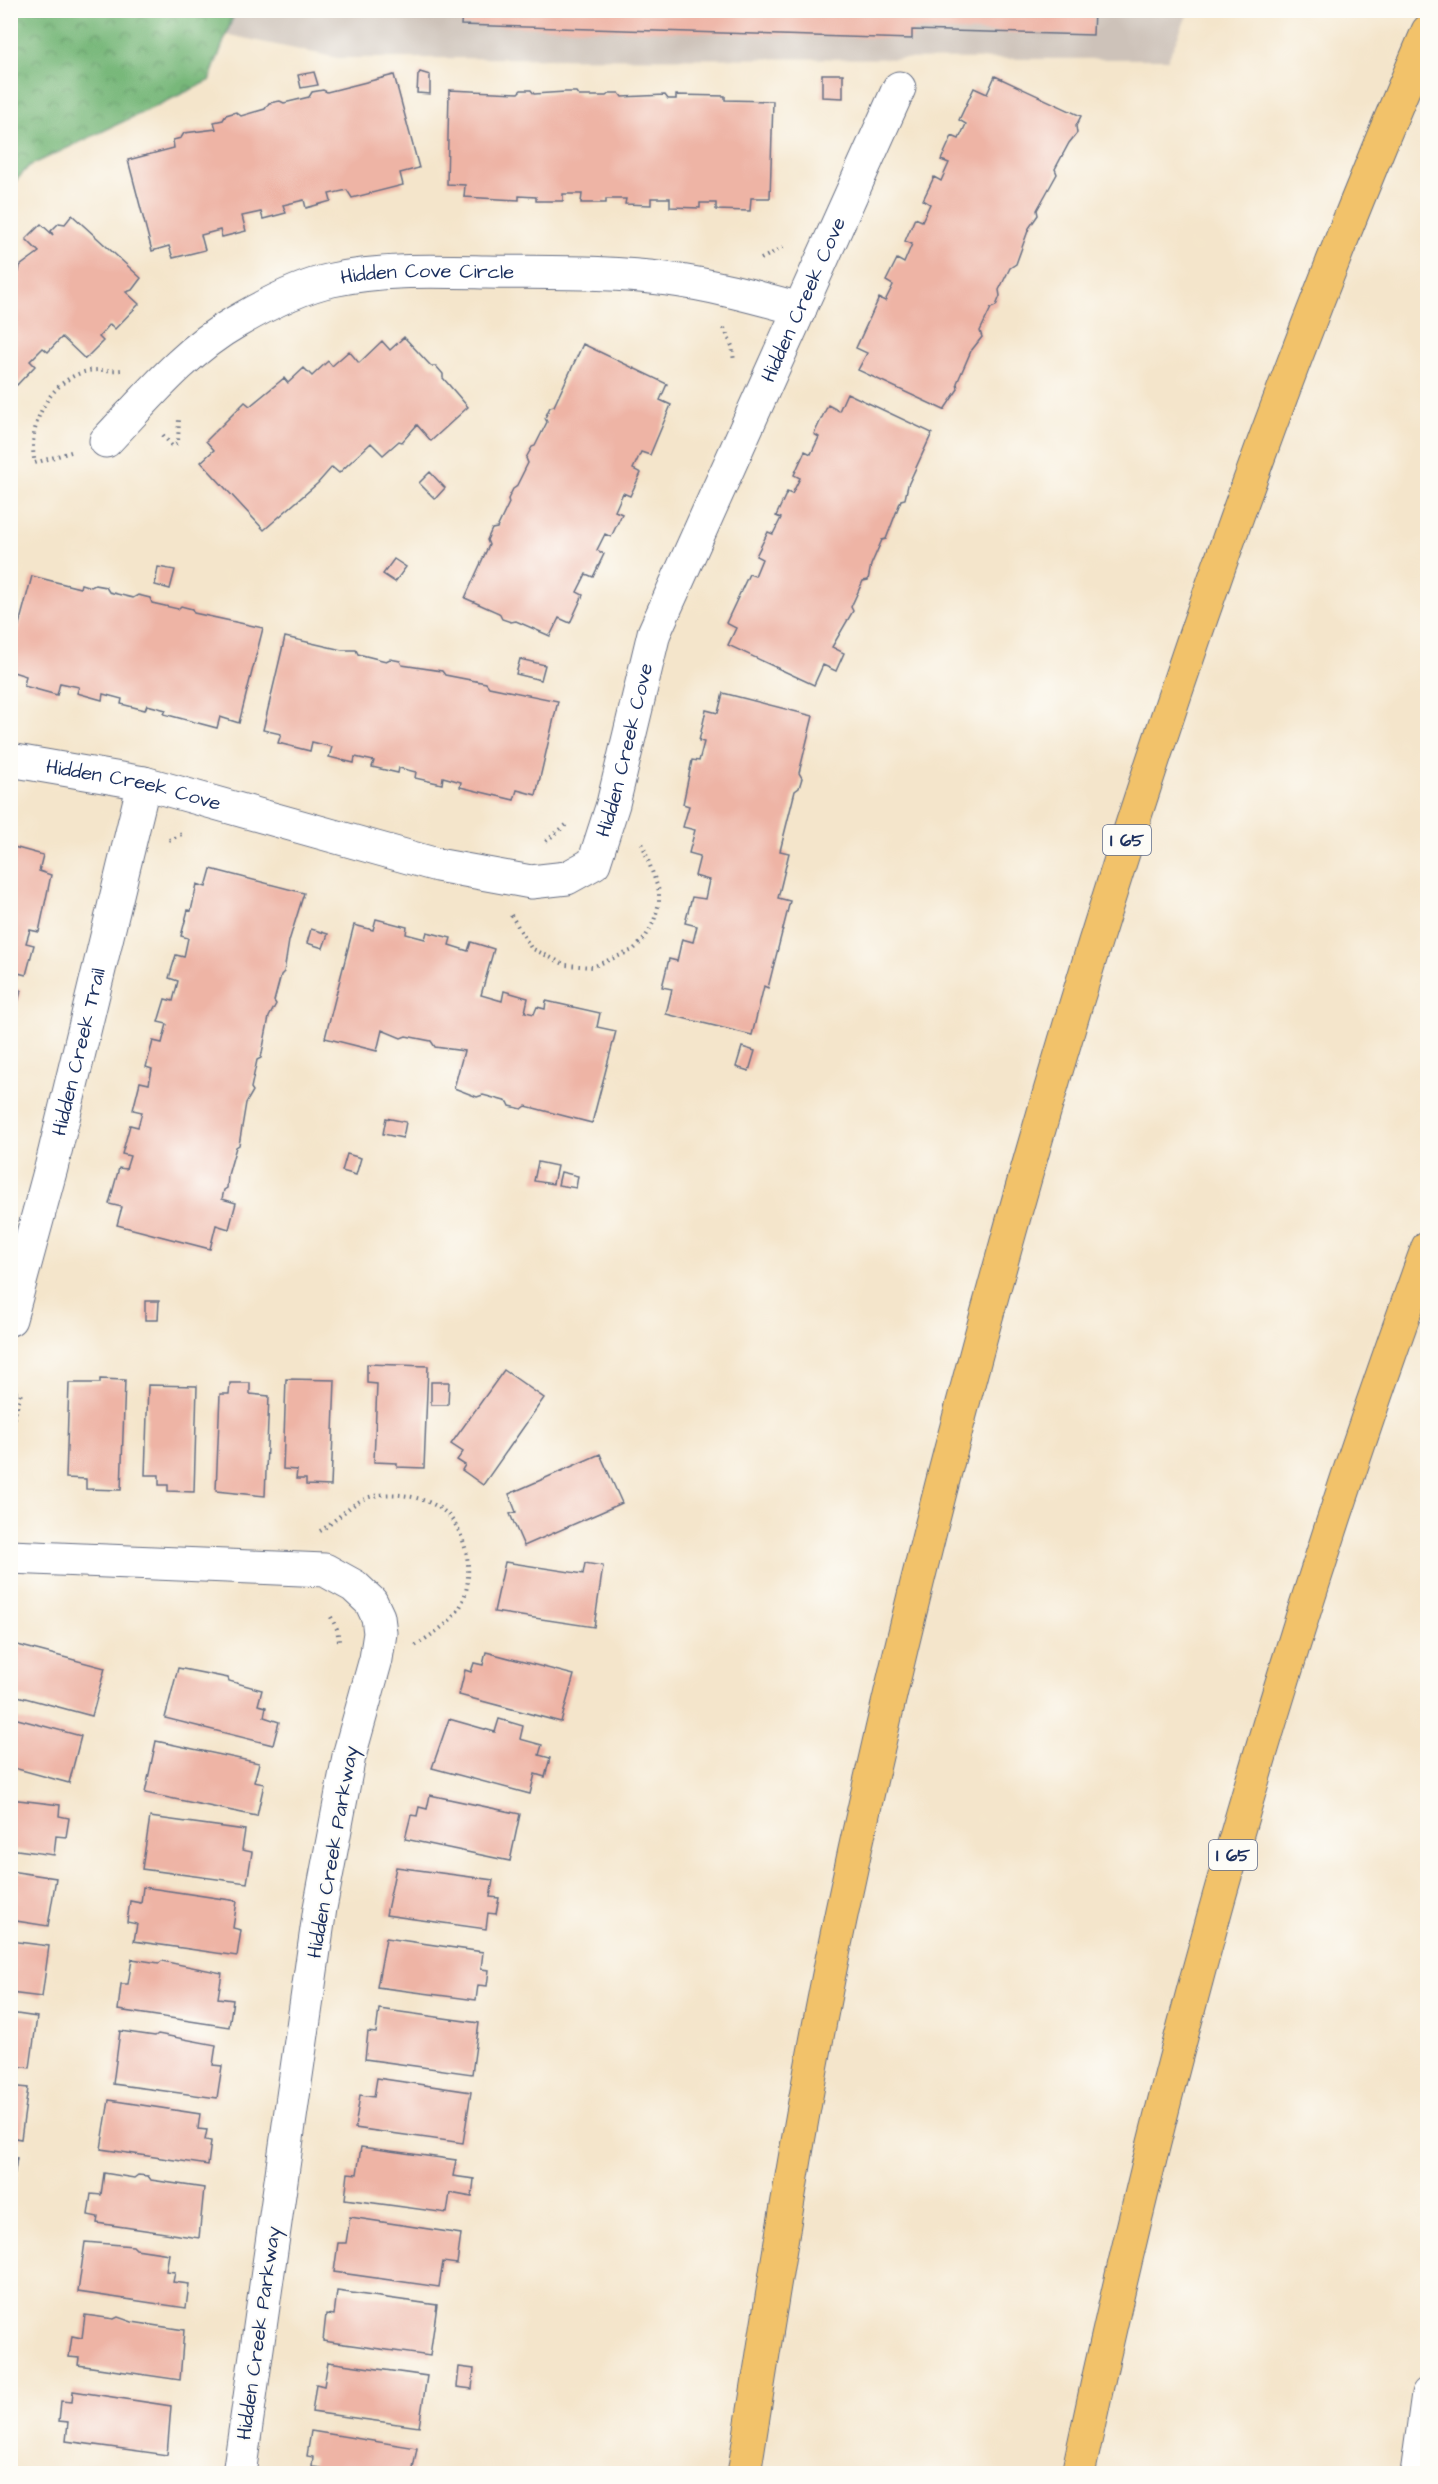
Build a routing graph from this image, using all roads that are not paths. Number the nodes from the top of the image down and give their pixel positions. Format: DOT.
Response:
graph roads {
  1 [pos="1428,31"];
  2 [pos="899,88"];
  3 [pos="800,309"];
  4 [pos="106,441"];
  5 [pos="10,760"];
  6 [pos="144,783"];
  7 [pos="1428,1247"];
  8 [pos="10,1319"];
  9 [pos="10,1557"];
  10 [pos="1428,2394"];
  11 [pos="239,2474"];
  12 [pos="744,2474"];
  13 [pos="1078,2474"];
  14 [pos="1417,2474"];
  1 -- 12 [label="highway, I 65"];
  2 -- 3 [label="street, Hidden Creek Cove"];
  3 -- 4 [label="street, Hidden Cove Circle"];
  3 -- 6 [label="street, Hidden Creek Cove"];
  5 -- 6 [label="street, Hidden Creek Cove"];
  6 -- 8 [label="street, Hidden Creek Trail"];
  7 -- 13 [label="highway, I 65"];
  9 -- 11 [label="street, Hidden Creek Parkway"];
  10 -- 14 [label="street"];
}
